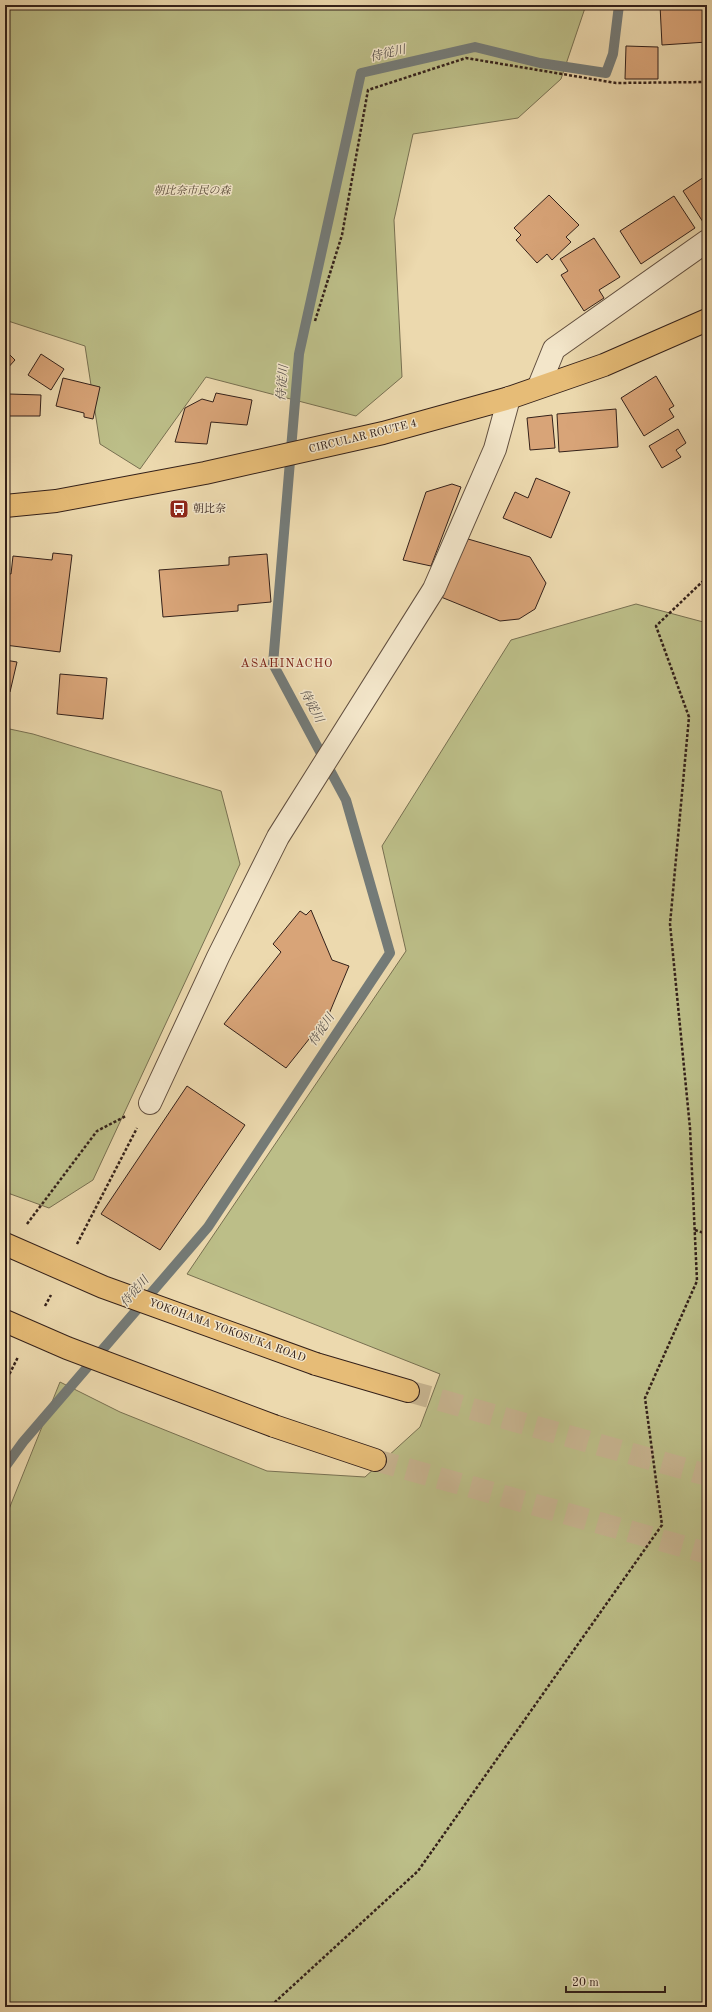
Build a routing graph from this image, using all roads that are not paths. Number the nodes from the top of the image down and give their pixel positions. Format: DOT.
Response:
graph roads {
  1 [pos="707,241"];
  2 [pos="707,320"];
  3 [pos="539,386"];
  4 [pos="509,398"];
  5 [pos="5,506"];
  6 [pos="150,1103"];
  7 [pos="5,1244"];
  8 [pos="5,1321"];
  9 [pos="408,1391"];
  10 [pos="375,1460"];
  1 -- 3 [label="street"];
  2 -- 3 [label="main road, CIRCULAR ROUTE 4"];
  3 -- 4 [label="main road, CIRCULAR ROUTE 4"];
  4 -- 5 [label="main road, CIRCULAR ROUTE 4"];
  4 -- 6 [label="street"];
  7 -- 9 [label="main road, YOKOHAMA YOKOSUKA ROAD, bridge"];
  8 -- 10 [label="main road, bridge"];
}
